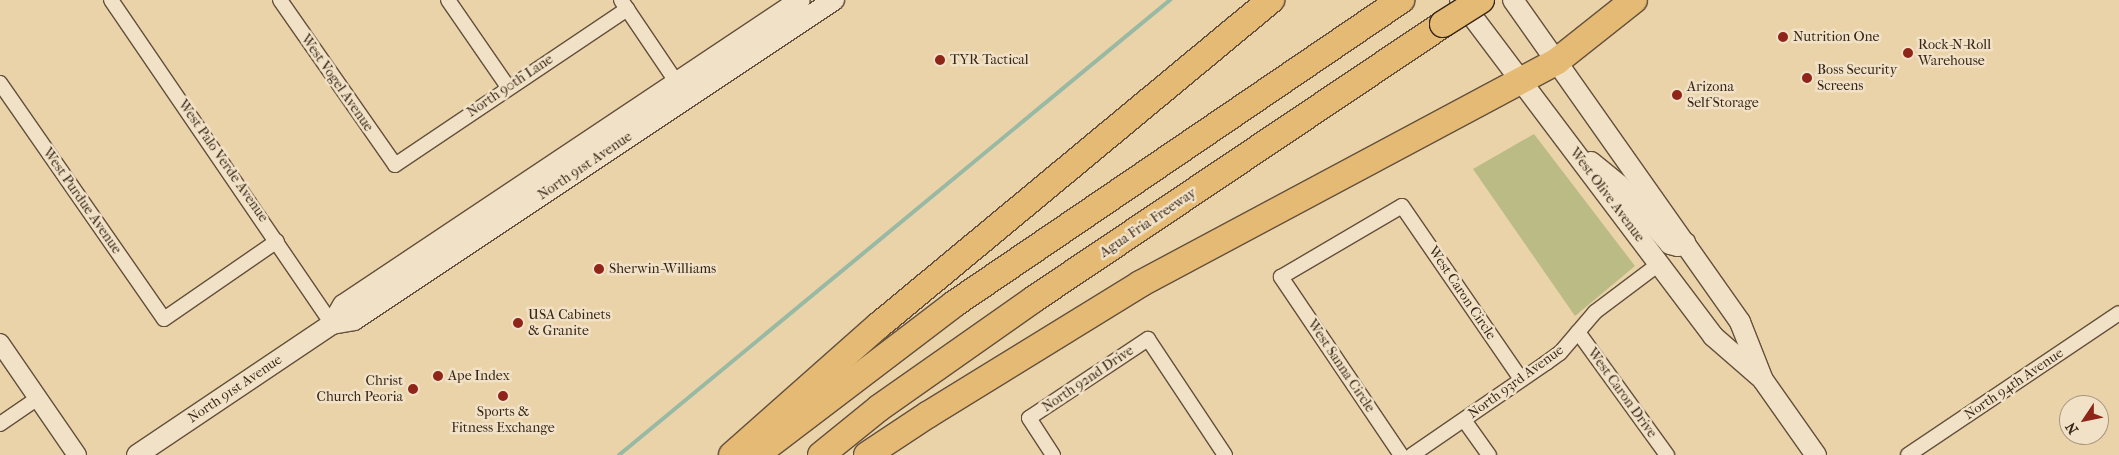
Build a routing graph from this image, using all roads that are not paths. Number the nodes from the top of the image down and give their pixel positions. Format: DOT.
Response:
graph roads {
  1 [pos="111,0"];
  2 [pos="280,0"];
  3 [pos="448,0"];
  4 [pos="800,0"];
  5 [pos="834,0"];
  6 [pos="1271,0"];
  7 [pos="1400,0"];
  8 [pos="1460,0"];
  9 [pos="1481,0"];
  10 [pos="1514,0"];
  11 [pos="1634,0"];
  12 [pos="624,4"];
  13 [pos="1557,61"];
  14 [pos="1519,81"];
  15 [pos="0,83"];
  16 [pos="508,87"];
  17 [pos="682,91"];
  18 [pos="1573,150"];
  19 [pos="395,165"];
  20 [pos="277,241"];
  21 [pos="1685,243"];
  22 [pos="1659,264"];
  23 [pos="1282,277"];
  24 [pos="2119,313"];
  25 [pos="332,324"];
  26 [pos="1578,332"];
  27 [pos="0,343"];
  28 [pos="1521,380"];
  29 [pos="1763,380"];
  30 [pos="38,398"];
  31 [pos="1464,420"];
  32 [pos="0,424"];
  33 [pos="76,455"];
  34 [pos="137,455"];
  35 [pos="732,455"];
  36 [pos="756,455"];
  37 [pos="821,455"];
  38 [pos="867,455"];
  39 [pos="1053,455"];
  40 [pos="1225,455"];
  41 [pos="1401,455"];
  42 [pos="1412,455"];
  43 [pos="1489,455"];
  44 [pos="1667,455"];
  45 [pos="1816,455"];
  46 [pos="1908,455"];
  1 -- 20 [label="street, West Palo Verde Avenue"];
  2 -- 19 [label="street, West Vogel Avenue"];
  3 -- 16 [label="street"];
  4 -- 17 [label="main road, North 91st Avenue"];
  5 -- 17 [label="main road, North 91st Avenue"];
  6 -- 35 [label="highway"];
  7 -- 36 [label="highway"];
  8 -- 14 [label="main road, West Olive Avenue"];
  9 -- 37 [label="highway, Agua Fria Freeway, bridge"];
  10 -- 13 [label="main road, West Olive Avenue"];
  11 -- 13 [label="highway"];
  12 -- 16 [label="street, North 90th Lane"];
  12 -- 17 [label="street"];
  13 -- 14 [label="highway"];
  13 -- 21 [label="main road, West Olive Avenue"];
  14 -- 18 [label="main road, West Olive Avenue"];
  14 -- 38 [label="highway"];
  15 -- 20 [label="street, West Purdue Avenue"];
  16 -- 19 [label="street, North 90th Lane"];
  17 -- 25 [label="main road, North 91st Avenue"];
  18 -- 21 [label="main road"];
  18 -- 22 [label="main road, West Olive Avenue"];
  20 -- 25 [label="street, West Palo Verde Avenue"];
  21 -- 29 [label="main road, West Olive Avenue"];
  22 -- 26 [label="street, North 93rd Avenue"];
  22 -- 29 [label="main road, West Olive Avenue"];
  23 -- 28 [label="street, West Caron Circle"];
  23 -- 41 [label="street, West Sanna Circle"];
  24 -- 46 [label="street, North 94th Avenue"];
  25 -- 34 [label="main road, North 91st Avenue"];
  26 -- 28 [label="street, North 93rd Avenue"];
  26 -- 44 [label="street, West Caron Drive"];
  27 -- 30 [label="street"];
  28 -- 31 [label="street, North 93rd Avenue"];
  29 -- 45 [label="main road, West Olive Avenue"];
  30 -- 32 [label="street"];
  30 -- 33 [label="street"];
  31 -- 42 [label="street, North 93rd Avenue"];
  31 -- 43 [label="street"];
  39 -- 40 [label="street, North 92nd Drive"];
}
